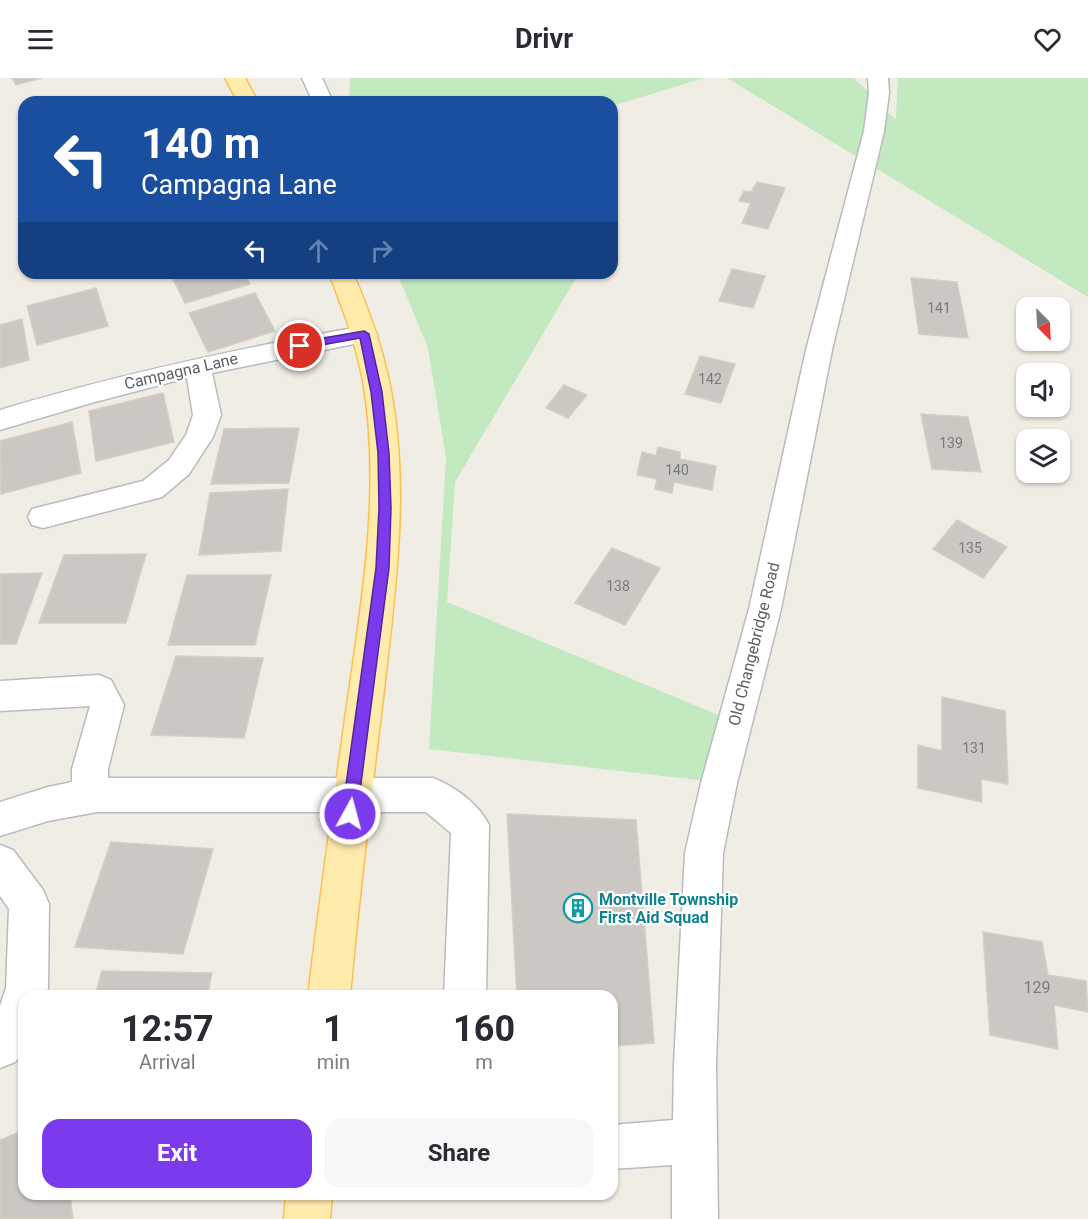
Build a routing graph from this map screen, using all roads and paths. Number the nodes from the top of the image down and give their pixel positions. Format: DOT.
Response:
graph roads {
  1 [pos="235,78"];
  2 [pos="312,78"];
  3 [pos="878,78"];
  4 [pos="245,96"];
  5 [pos="320,96"];
  6 [pos="343,279"];
  7 [pos="364,334"];
  8 [pos="198,367"];
  9 [pos="0,420"];
  10 [pos="43,518"];
  11 [pos="0,696"];
  12 [pos="352,794"];
  13 [pos="91,796"];
  14 [pos="0,819"];
  15 [pos="0,863"];
  16 [pos="26,990"];
  17 [pos="330,990"];
  18 [pos="465,990"];
  19 [pos="18,1012"];
  20 [pos="0,1047"];
  21 [pos="695,1141"];
  22 [pos="618,1147"];
  23 [pos="309,1200"];
  24 [pos="307,1219"];
  25 [pos="695,1219"];
  1 -- 4 [label="main road"];
  2 -- 5 [label="street"];
  3 -- 21 [label="street, Old Changebridge Road"];
  6 -- 7 [label="main road"];
  7 -- 8 [label="street, Campagna Lane"];
  7 -- 12 [label="main road"];
  8 -- 9 [label="street, Campagna Lane"];
  8 -- 10 [label="street"];
  11 -- 13 [label="street"];
  12 -- 13 [label="street"];
  12 -- 17 [label="main road"];
  12 -- 18 [label="street"];
  13 -- 14 [label="street"];
  15 -- 16 [label="street"];
  19 -- 20 [label="street"];
  21 -- 22 [label="street"];
  21 -- 25 [label="street, Old Changebridge Road"];
  23 -- 24 [label="main road"];
}
